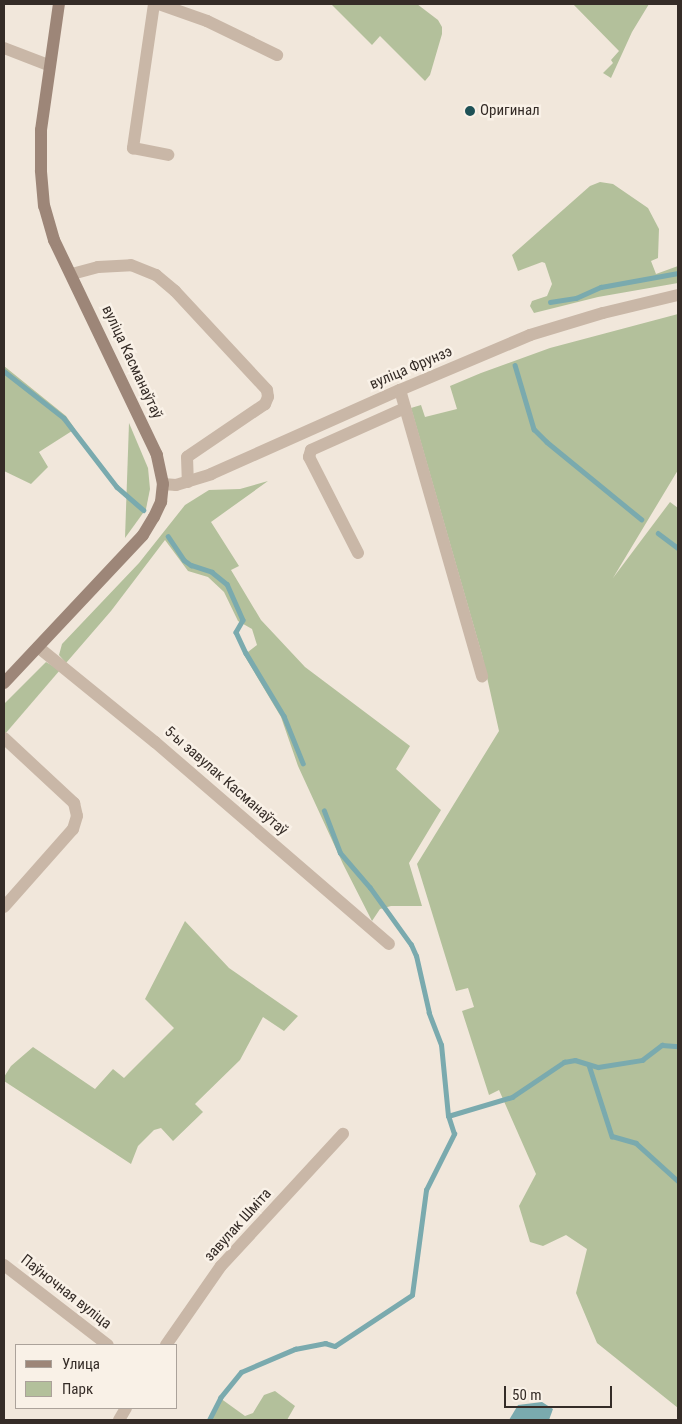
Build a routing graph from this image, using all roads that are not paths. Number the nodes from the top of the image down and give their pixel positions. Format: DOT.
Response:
graph roads {
  1 [pos="58,4"];
  2 [pos="154,4"];
  3 [pos="159,4"];
  4 [pos="4,48"];
  5 [pos="276,55"];
  6 [pos="48,65"];
  7 [pos="168,155"];
  8 [pos="72,274"];
  9 [pos="678,296"];
  10 [pos="400,390"];
  11 [pos="405,408"];
  12 [pos="188,482"];
  13 [pos="163,484"];
  14 [pos="358,553"];
  15 [pos="38,647"];
  16 [pos="482,676"];
  17 [pos="4,682"];
  18 [pos="4,738"];
  19 [pos="4,907"];
  20 [pos="389,944"];
  21 [pos="343,1134"];
  22 [pos="4,1265"];
  23 [pos="107,1344"];
  24 [pos="167,1344"];
  25 [pos="125,1409"];
  26 [pos="119,1420"];
  1 -- 6 [label="main road, вуліца Касманаўтаў"];
  2 -- 7 [label="street"];
  3 -- 5 [label="street"];
  4 -- 6 [label="street"];
  6 -- 8 [label="main road, вуліца Касманаўтаў"];
  8 -- 12 [label="street"];
  8 -- 13 [label="main road, вуліца Касманаўтаў"];
  9 -- 10 [label="street, вуліца Фрунзэ"];
  10 -- 11 [label="street"];
  10 -- 12 [label="street, вуліца Фрунзэ"];
  11 -- 14 [label="street"];
  11 -- 16 [label="street"];
  12 -- 13 [label="street, вуліца Фрунзэ"];
  13 -- 15 [label="main road, вуліца Касманаўтаў"];
  15 -- 17 [label="main road, вуліца Касманаўтаў"];
  15 -- 20 [label="street, 5-ы завулак Касманаўтаў"];
  18 -- 19 [label="street"];
  21 -- 24 [label="street, завулак Шміта"];
  22 -- 23 [label="street, Паўночная вуліца"];
  25 -- 26 [label="street"];
}
